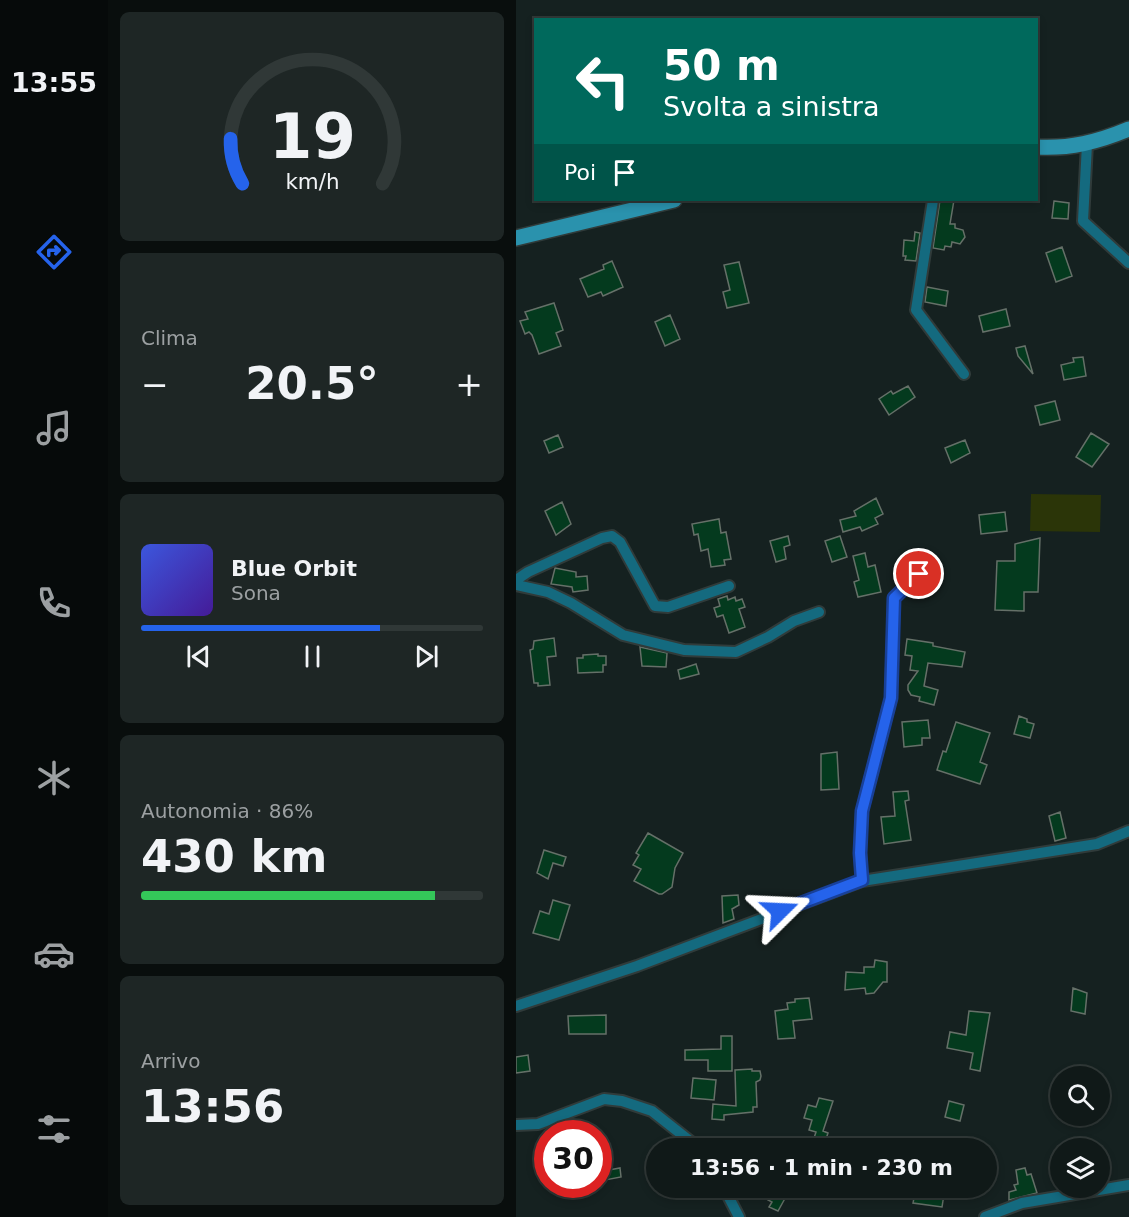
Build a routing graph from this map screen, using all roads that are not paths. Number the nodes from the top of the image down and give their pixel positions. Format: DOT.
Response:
graph roads {
  1 [pos="1129,129"];
  2 [pos="1087,144"];
  3 [pos="1038,147"];
  4 [pos="670,201"];
  5 [pos="933,201"];
  6 [pos="516,238"];
  7 [pos="1129,263"];
  8 [pos="964,374"];
  9 [pos="919,574"];
  10 [pos="516,580"];
  11 [pos="516,585"];
  12 [pos="729,586"];
  13 [pos="819,612"];
  14 [pos="1129,831"];
  15 [pos="862,880"];
  16 [pos="516,1006"];
  17 [pos="516,1125"];
  18 [pos="686,1138"];
  19 [pos="1129,1185"];
  20 [pos="729,1198"];
  21 [pos="739,1217"];
  22 [pos="985,1217"];
  1 -- 2 [label="main road"];
  2 -- 3 [label="main road"];
  2 -- 7 [label="street"];
  4 -- 6 [label="main road"];
  5 -- 8 [label="street"];
  9 -- 15 [label="street"];
  10 -- 12 [label="street"];
  11 -- 13 [label="street"];
  14 -- 15 [label="street"];
  15 -- 16 [label="street"];
  17 -- 18 [label="street"];
  19 -- 22 [label="street"];
  20 -- 21 [label="street"];
}
